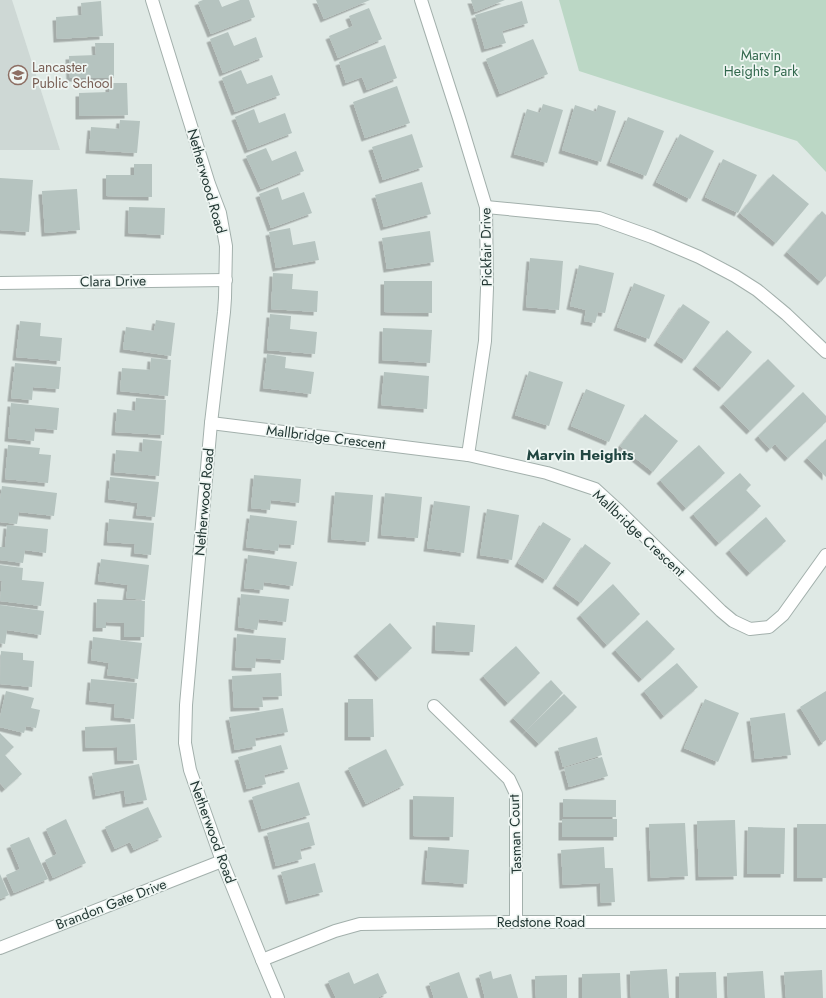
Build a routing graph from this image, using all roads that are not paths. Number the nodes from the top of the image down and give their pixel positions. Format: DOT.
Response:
graph roads {
  1 [pos="152,0"];
  2 [pos="421,0"];
  3 [pos="486,207"];
  4 [pos="226,280"];
  5 [pos="0,282"];
  6 [pos="826,352"];
  7 [pos="211,423"];
  8 [pos="468,455"];
  9 [pos="826,555"];
  10 [pos="434,706"];
  11 [pos="222,861"];
  12 [pos="516,922"];
  13 [pos="826,922"];
  14 [pos="0,948"];
  15 [pos="262,960"];
  16 [pos="278,998"];
  1 -- 4 [label="street, Netherwood Road"];
  2 -- 3 [label="street, Pickfair Drive"];
  3 -- 6 [label="street"];
  3 -- 8 [label="street, Pickfair Drive"];
  4 -- 5 [label="street, Clara Drive"];
  4 -- 7 [label="street, Netherwood Road"];
  7 -- 8 [label="street, Mallbridge Crescent"];
  7 -- 11 [label="street, Netherwood Road"];
  8 -- 9 [label="street, Mallbridge Crescent"];
  10 -- 12 [label="street, Tasman Court"];
  11 -- 14 [label="street, Brandon Gate Drive"];
  11 -- 15 [label="street, Netherwood Road"];
  12 -- 13 [label="street, Redstone Road"];
  12 -- 15 [label="street, Redstone Road"];
  15 -- 16 [label="street, Netherwood Road"];
}
